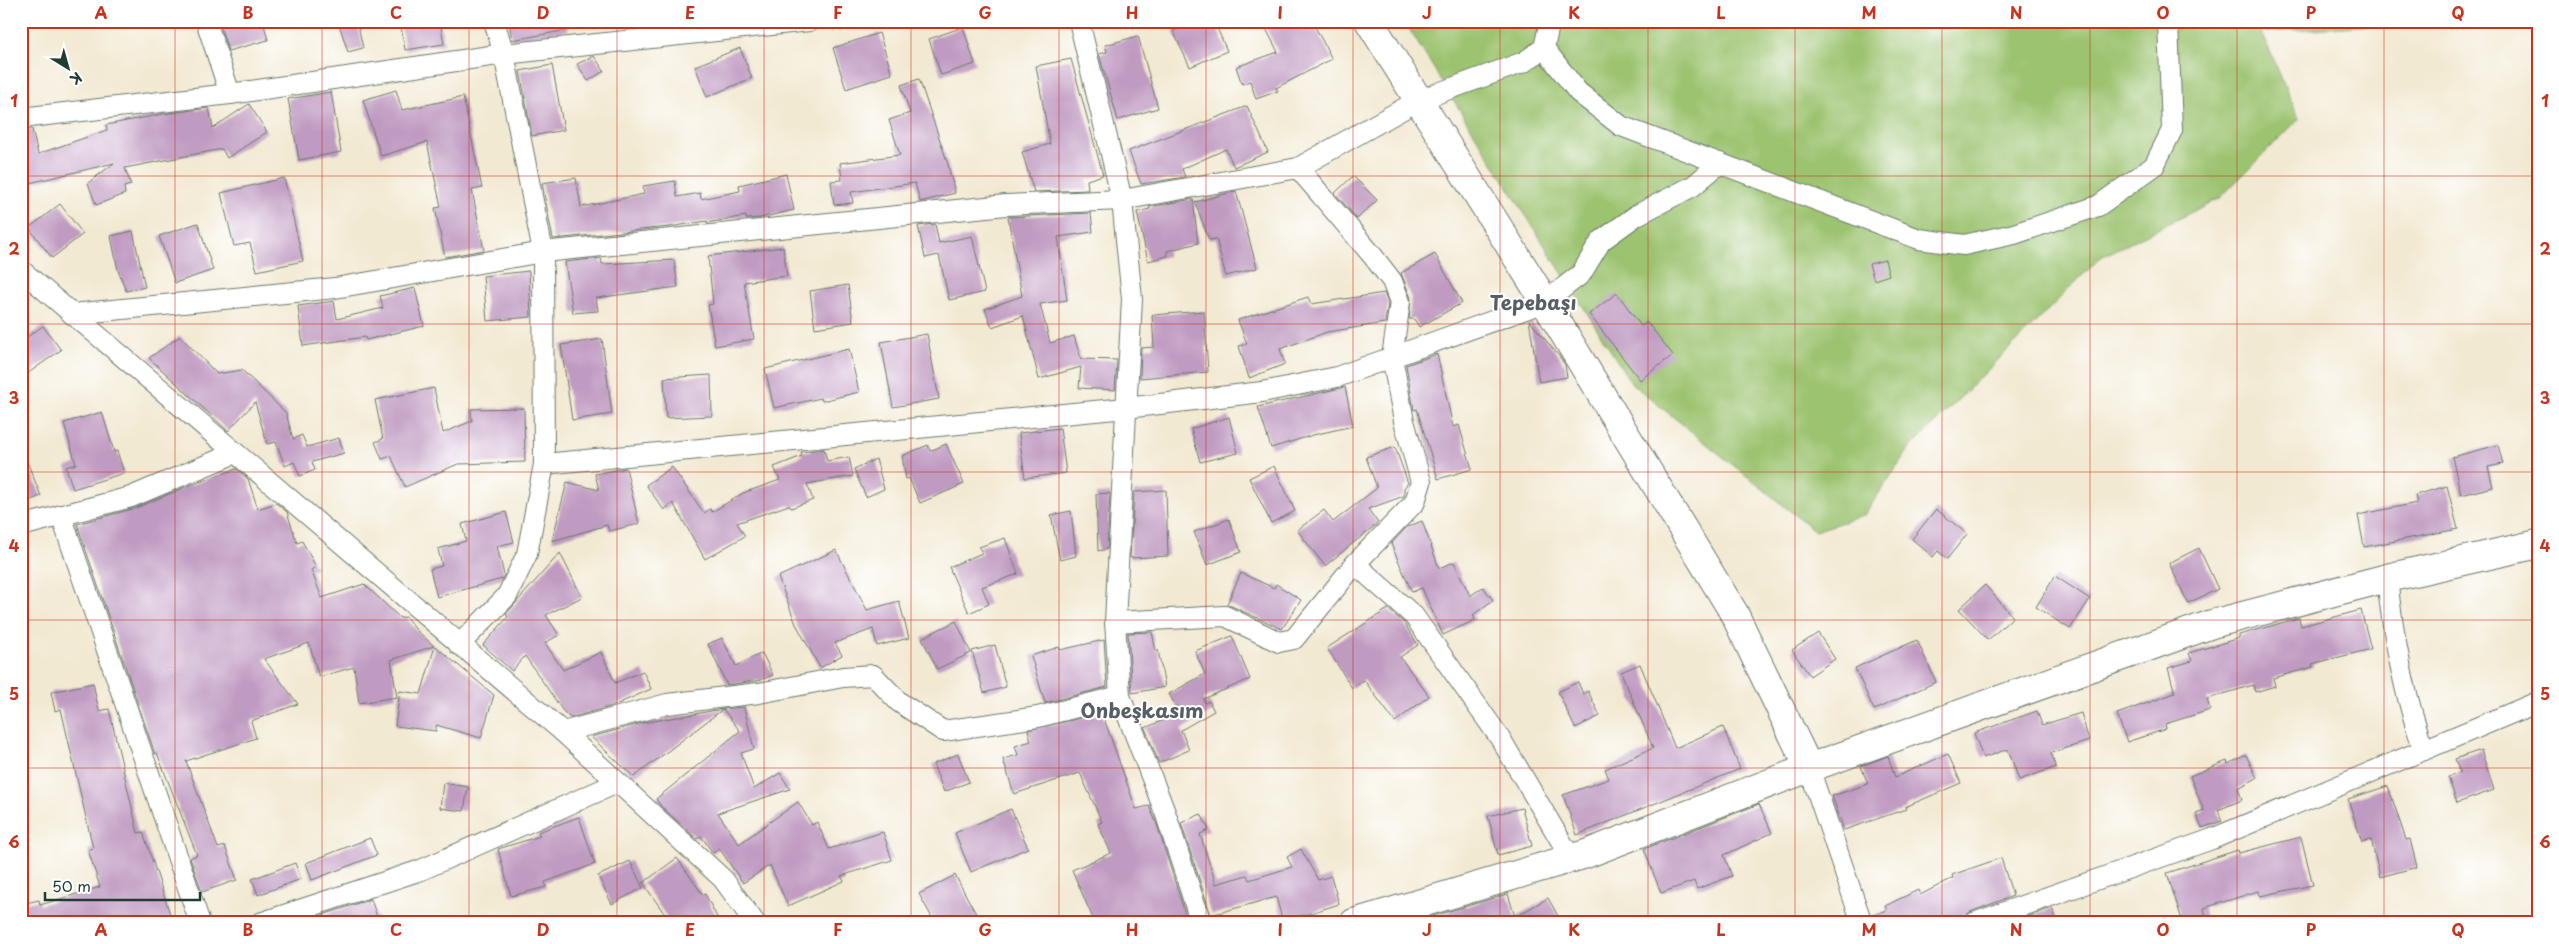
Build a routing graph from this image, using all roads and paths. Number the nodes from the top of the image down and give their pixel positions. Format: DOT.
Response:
graph roads {
  1 [pos="206,21"];
  2 [pos="494,21"];
  3 [pos="809,21"];
  4 [pos="1079,21"];
  5 [pos="1369,21"];
  6 [pos="1550,21"];
  7 [pos="2168,21"];
  8 [pos="1544,48"];
  9 [pos="504,54"];
  10 [pos="230,94"];
  11 [pos="1419,100"];
  12 [pos="21,118"];
  13 [pos="1720,163"];
  14 [pos="1298,168"];
  15 [pos="1122,200"];
  16 [pos="542,252"];
  17 [pos="21,270"];
  18 [pos="1545,302"];
  19 [pos="72,314"];
  20 [pos="1392,357"];
  21 [pos="1126,408"];
  22 [pos="235,453"];
  23 [pos="544,464"];
  24 [pos="61,515"];
  25 [pos="21,526"];
  26 [pos="2538,544"];
  27 [pos="1355,564"];
  28 [pos="2387,578"];
  29 [pos="1115,622"];
  30 [pos="459,645"];
  31 [pos="1120,696"];
  32 [pos="2538,702"];
  33 [pos="563,732"];
  34 [pos="2424,750"];
  35 [pos="1809,768"];
  36 [pos="617,783"];
  37 [pos="1571,858"];
  38 [pos="200,923"];
  39 [pos="260,923"];
  40 [pos="755,923"];
  41 [pos="1200,923"];
  42 [pos="1354,923"];
  43 [pos="1862,923"];
  44 [pos="1974,923"];
  1 -- 10 [label="street"];
  2 -- 9 [label="street"];
  3 -- 9 [label="street"];
  4 -- 15 [label="street"];
  5 -- 11 [label="street"];
  6 -- 8 [label="street"];
  7 -- 13 [label="street"];
  8 -- 11 [label="street"];
  8 -- 13 [label="street"];
  9 -- 10 [label="street"];
  9 -- 16 [label="street"];
  10 -- 12 [label="street"];
  11 -- 14 [label="street"];
  11 -- 18 [label="street"];
  13 -- 18 [label="street"];
  14 -- 15 [label="street"];
  14 -- 20 [label="street"];
  15 -- 16 [label="street"];
  15 -- 21 [label="street"];
  16 -- 19 [label="street"];
  16 -- 23 [label="street"];
  17 -- 19 [label="street"];
  18 -- 20 [label="street"];
  18 -- 35 [label="street"];
  19 -- 22 [label="street"];
  20 -- 21 [label="street"];
  20 -- 27 [label="street"];
  21 -- 23 [label="street"];
  21 -- 29 [label="street"];
  22 -- 24 [label="street"];
  22 -- 30 [label="street"];
  23 -- 30 [label="street"];
  24 -- 25 [label="street"];
  24 -- 38 [label="street"];
  26 -- 28 [label="street"];
  27 -- 29 [label="street"];
  27 -- 37 [label="street"];
  28 -- 34 [label="street"];
  28 -- 35 [label="street"];
  29 -- 31 [label="street"];
  30 -- 33 [label="street"];
  31 -- 33 [label="street"];
  31 -- 41 [label="street"];
  32 -- 34 [label="street"];
  33 -- 36 [label="street"];
  34 -- 44 [label="street"];
  35 -- 37 [label="street"];
  35 -- 43 [label="street"];
  36 -- 39 [label="street"];
  36 -- 40 [label="street"];
  37 -- 42 [label="street"];
}
